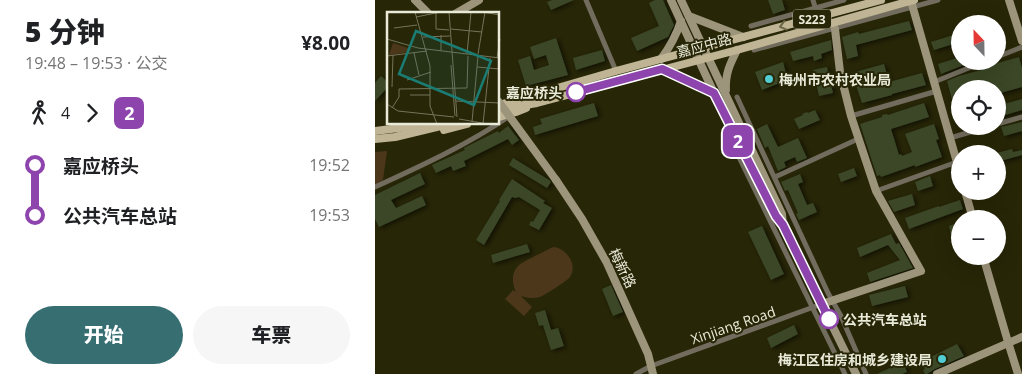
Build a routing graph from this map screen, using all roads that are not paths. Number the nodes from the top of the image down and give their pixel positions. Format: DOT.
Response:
graph roads {
  1 [pos="415,0"];
  2 [pos="479,0"];
  3 [pos="586,0"];
  4 [pos="671,0"];
  5 [pos="681,0"];
  6 [pos="813,0"];
  7 [pos="844,0"];
  8 [pos="881,0"];
  9 [pos="938,0"];
  10 [pos="1009,0"];
  11 [pos="913,2"];
  12 [pos="816,8"];
  13 [pos="427,12"];
  14 [pos="458,12"];
  15 [pos="689,16"];
  16 [pos="818,17"];
  17 [pos="681,21"];
  18 [pos="751,26"];
  19 [pos="835,30"];
  20 [pos="743,37"];
  21 [pos="1022,41"];
  22 [pos="704,47"];
  23 [pos="1022,47"];
  24 [pos="694,50"];
  25 [pos="737,50"];
  26 [pos="754,50"];
  27 [pos="1006,53"];
  28 [pos="709,57"];
  29 [pos="661,59"];
  30 [pos="699,60"];
  31 [pos="662,69"];
  32 [pos="964,70"];
  33 [pos="616,71"];
  34 [pos="934,82"];
  35 [pos="937,91"];
  36 [pos="714,93"];
  37 [pos="726,94"];
  38 [pos="737,97"];
  39 [pos="500,101"];
  40 [pos="500,103"];
  41 [pos="537,103"];
  42 [pos="500,111"];
  43 [pos="516,112"];
  44 [pos="851,116"];
  45 [pos="500,117"];
  46 [pos="1022,117"];
  47 [pos="1006,121"];
  48 [pos="500,124"];
  49 [pos="415,125"];
  50 [pos="422,125"];
  51 [pos="445,125"];
  52 [pos="463,125"];
  53 [pos="498,125"];
  54 [pos="410,126"];
  55 [pos="375,131"];
  56 [pos="960,135"];
  57 [pos="395,137"];
  58 [pos="950,138"];
  59 [pos="375,139"];
  60 [pos="858,139"];
  61 [pos="733,145"];
  62 [pos="952,145"];
  63 [pos="951,164"];
  64 [pos="775,177"];
  65 [pos="375,188"];
  66 [pos="876,191"];
  67 [pos="783,225"];
  68 [pos="986,265"];
  69 [pos="822,304"];
  70 [pos="1022,337"];
  71 [pos="1008,342"];
  72 [pos="652,370"];
  73 [pos="636,374"];
  74 [pos="845,374"];
  75 [pos="856,374"];
  76 [pos="866,374"];
  77 [pos="937,374"];
  78 [pos="1019,374"];
  1 -- 13 [label="street"];
  2 -- 14 [label="street"];
  3 -- 33 [label="street"];
  4 -- 17 [label="street"];
  5 -- 15 [label="street"];
  6 -- 12 [label="street"];
  7 -- 12 [label="street"];
  8 -- 16 [label="main road, 嘉应中路 / S223"];
  9 -- 11 [label="street"];
  10 -- 21 [label="street"];
  11 -- 25 [label="main road, 嘉应中路 / S223"];
  11 -- 26 [label="street"];
  11 -- 34 [label="street"];
  12 -- 16 [label="street"];
  12 -- 18 [label="street"];
  15 -- 20 [label="street"];
  15 -- 22 [label="street"];
  16 -- 20 [label="main road, 嘉应中路 / S223, one-way"];
  17 -- 24 [label="street"];
  17 -- 29 [label="street"];
  19 -- 44 [label="street"];
  20 -- 22 [label="main road, 嘉应中路 / S223"];
  22 -- 24 [label="main road, 嘉应中路 / S223"];
  22 -- 28 [label="street"];
  23 -- 27 [label="street"];
  24 -- 29 [label="main road, 嘉应中路 / S223"];
  24 -- 30 [label="street"];
  25 -- 28 [label="main road, 嘉应中路 / S223"];
  25 -- 37 [label="street"];
  28 -- 30 [label="main road, 嘉应中路 / S223"];
  28 -- 37 [label="street"];
  29 -- 33 [label="main road, 嘉应中路 / S223"];
  30 -- 31 [label="main road, 嘉应中路 / S223"];
  30 -- 36 [label="street"];
  31 -- 36 [label="street"];
  31 -- 41 [label="main road, 嘉应中路 / S223"];
  32 -- 34 [label="street"];
  33 -- 39 [label="main road, 嘉应中路 / S223"];
  34 -- 35 [label="street"];
  35 -- 44 [label="street"];
  35 -- 58 [label="street"];
  36 -- 67 [label="street"];
  37 -- 67 [label="street"];
  38 -- 64 [label="street"];
  40 -- 72 [label="street, 梅新路, bridge"];
  41 -- 42 [label="main road, 嘉应中路 / S223"];
  41 -- 43 [label="main road"];
  43 -- 45 [label="main road"];
  43 -- 48 [label="street"];
  44 -- 60 [label="street"];
  46 -- 47 [label="street"];
  49 -- 54 [label="main road"];
  50 -- 54 [label="main road"];
  51 -- 57 [label="main road"];
  52 -- 57 [label="main road"];
  53 -- 65 [label="street"];
  54 -- 55 [label="main road"];
  56 -- 58 [label="street"];
  57 -- 59 [label="main road"];
  58 -- 62 [label="street"];
  60 -- 64 [label="street"];
  60 -- 66 [label="street"];
  61 -- 74 [label="street"];
  63 -- 66 [label="street"];
  64 -- 76 [label="street"];
  66 -- 69 [label="street"];
  67 -- 69 [label="street"];
  68 -- 71 [label="street"];
  69 -- 72 [label="street, Xinjiang Road"];
  69 -- 75 [label="street"];
  70 -- 71 [label="street"];
  71 -- 77 [label="street"];
  71 -- 78 [label="street"];
  72 -- 73 [label="street, Xinjiang Road"];
}
